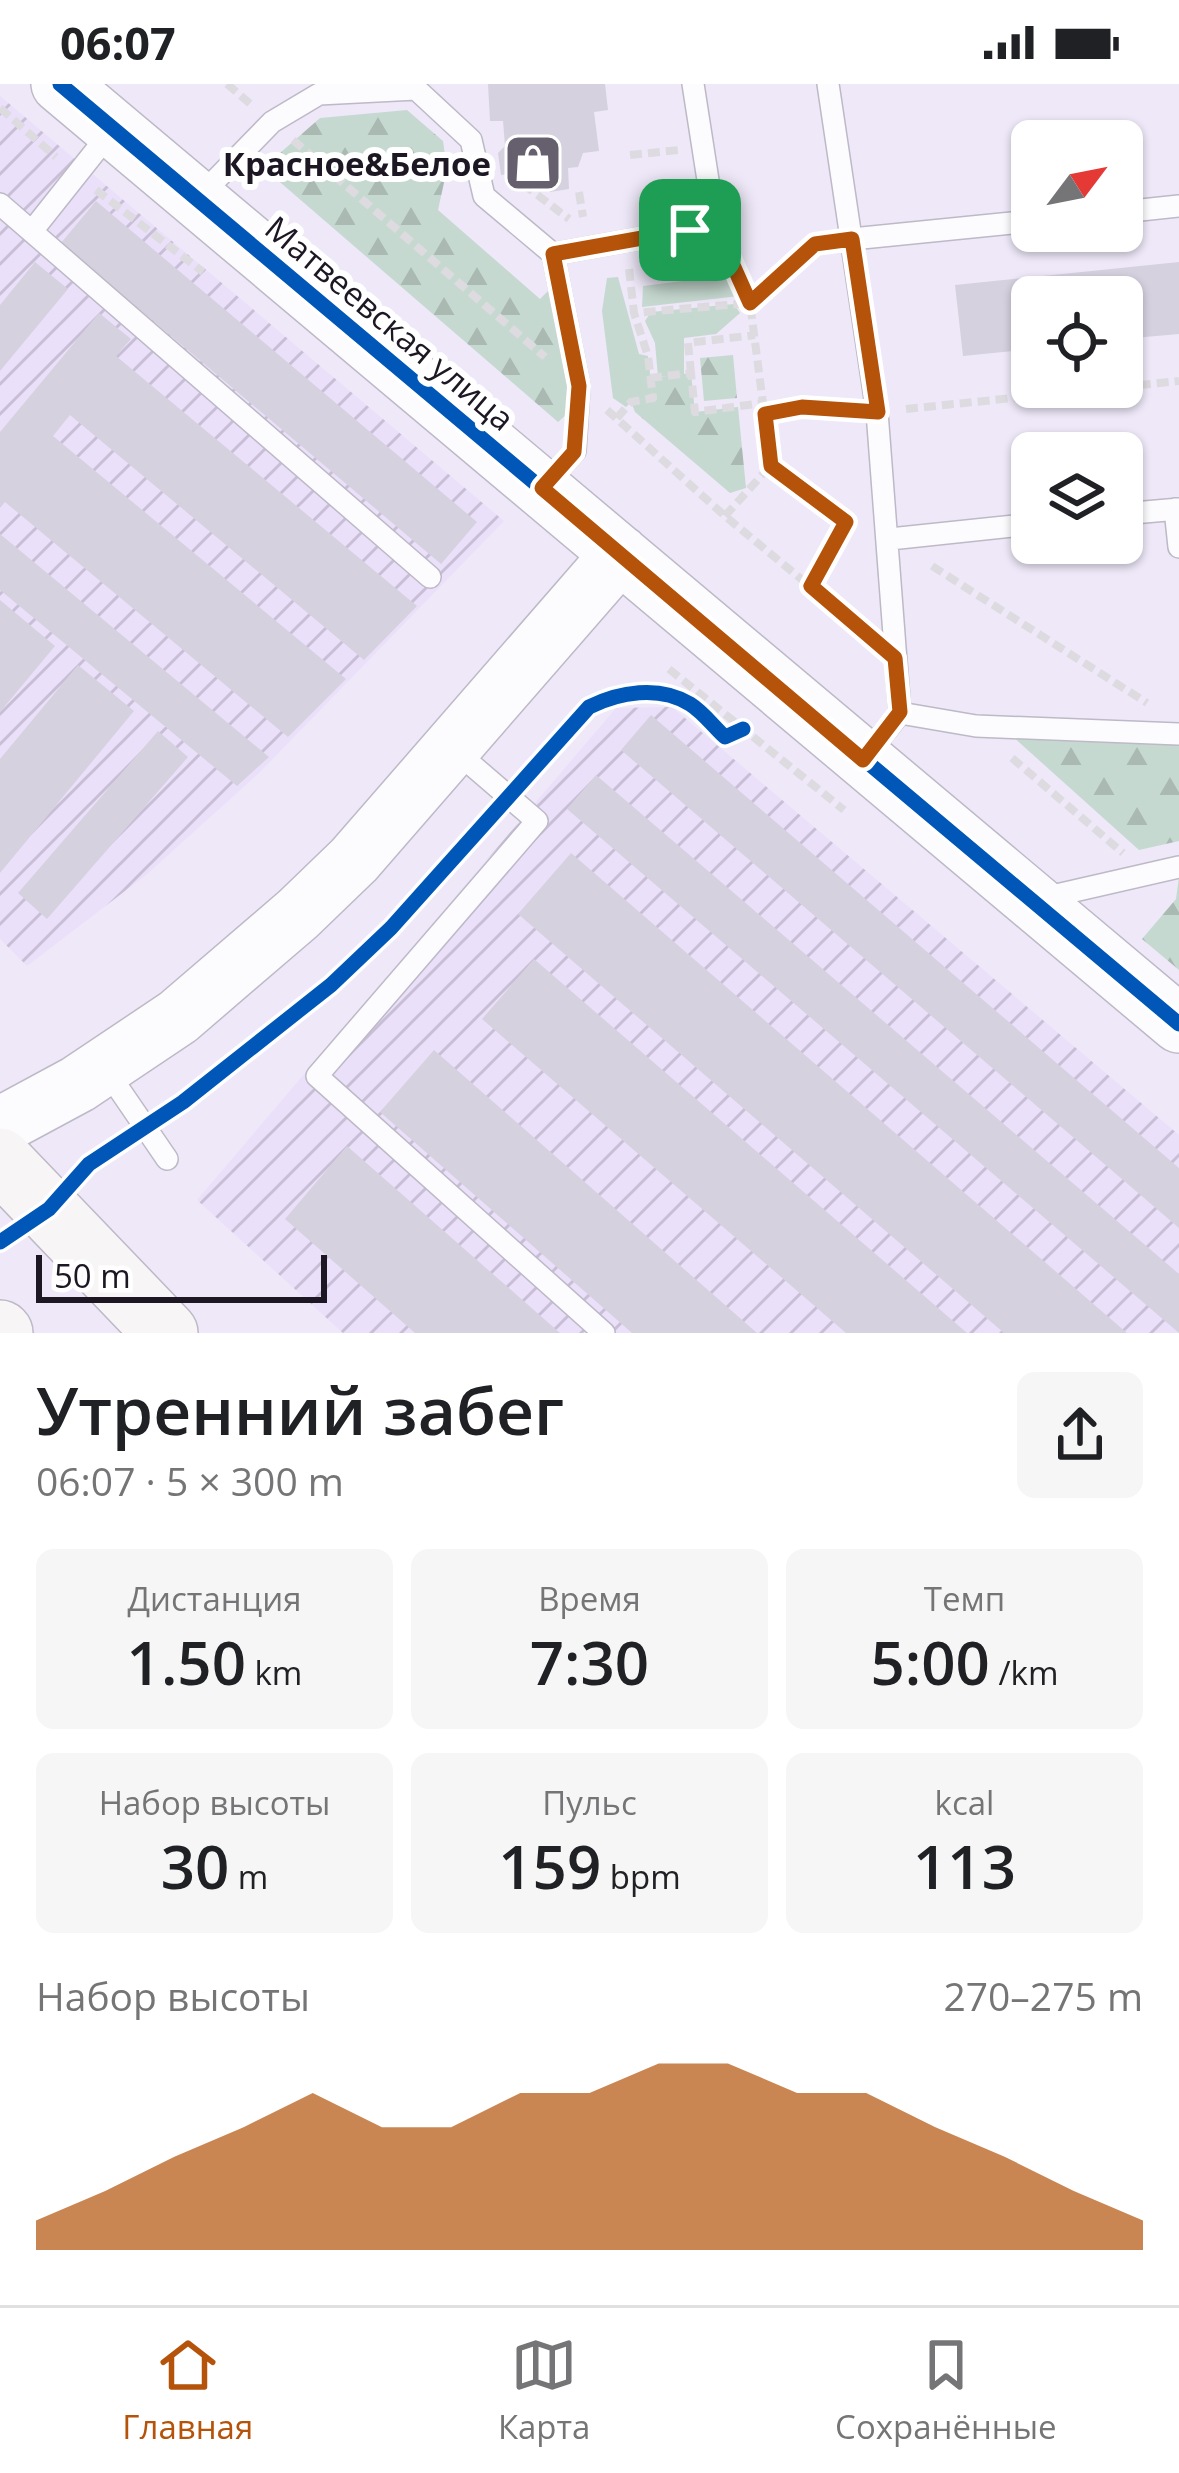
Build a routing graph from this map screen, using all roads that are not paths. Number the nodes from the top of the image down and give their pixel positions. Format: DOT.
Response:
graph roads {
  1 [pos="60,84"];
  2 [pos="693,84"];
  3 [pos="828,84"];
  4 [pos="112,130"];
  5 [pos="196,200"];
  6 [pos="0,204"];
  7 [pos="1179,206"];
  8 [pos="1143,210"];
  9 [pos="1011,223"];
  10 [pos="32,231"];
  11 [pos="852,239"];
  12 [pos="553,254"];
  13 [pos="542,488"];
  14 [pos="1177,509"];
  15 [pos="1143,512"];
  16 [pos="1011,526"];
  17 [pos="890,538"];
  18 [pos="1179,547"];
  19 [pos="620,554"];
  20 [pos="430,577"];
  21 [pos="900,712"];
  22 [pos="1179,734"];
  23 [pos="452,748"];
  24 [pos="863,760"];
  25 [pos="1179,867"];
  26 [pos="1033,901"];
  27 [pos="1179,1024"];
  28 [pos="103,1067"];
  29 [pos="0,1126"];
  30 [pos="166,1159"];
  31 [pos="0,1160"];
  32 [pos="166,1333"];
  33 [pos="604,1333"];
  1 -- 4 [label="street, Матвеевская улица"];
  2 -- 12 [label="lane"];
  3 -- 11 [label="lane"];
  4 -- 5 [label="street, Матвеевская улица"];
  4 -- 10 [label="lane"];
  5 -- 12 [label="lane"];
  5 -- 13 [label="street, Матвеевская улица"];
  6 -- 10 [label="lane"];
  7 -- 8 [label="lane"];
  9 -- 11 [label="lane"];
  10 -- 20 [label="lane"];
  11 -- 17 [label="lane"];
  12 -- 13 [label="lane"];
  13 -- 19 [label="street, Матвеевская улица"];
  14 -- 15 [label="lane"];
  14 -- 18 [label="lane"];
  16 -- 17 [label="lane"];
  17 -- 21 [label="lane"];
  19 -- 23 [label="street"];
  19 -- 24 [label="street, Матвеевская улица"];
  21 -- 22 [label="lane"];
  21 -- 24 [label="lane"];
  23 -- 28 [label="street"];
  23 -- 33 [label="lane"];
  24 -- 26 [label="street, Матвеевская улица"];
  25 -- 26 [label="lane"];
  26 -- 27 [label="street, Матвеевская улица"];
  28 -- 29 [label="street"];
  28 -- 30 [label="lane"];
  31 -- 32 [label="main road"];
}
